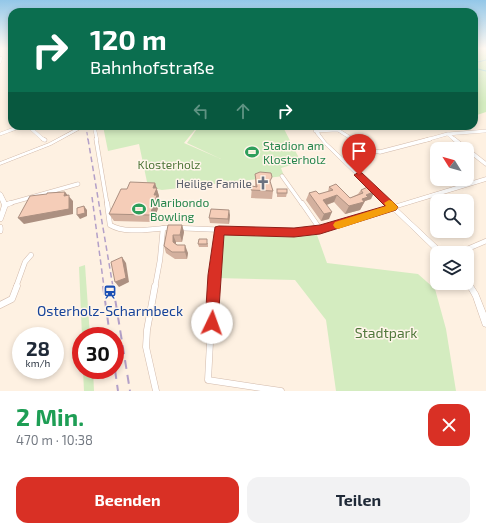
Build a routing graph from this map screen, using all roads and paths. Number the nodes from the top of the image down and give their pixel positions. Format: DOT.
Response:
graph roads {
  1 [pos="11,130"];
  2 [pos="33,130"];
  3 [pos="76,130"];
  4 [pos="95,130"];
  5 [pos="316,130"];
  6 [pos="338,130"];
  7 [pos="486,131"];
  8 [pos="0,134"];
  9 [pos="447,134"];
  10 [pos="45,140"];
  11 [pos="0,164"];
  12 [pos="486,164"];
  13 [pos="282,176"];
  14 [pos="486,178"];
  15 [pos="78,184"];
  16 [pos="0,194"];
  17 [pos="5,205"];
  18 [pos="393,207"];
  19 [pos="0,219"];
  20 [pos="0,227"];
  21 [pos="163,228"];
  22 [pos="320,229"];
  23 [pos="219,230"];
  24 [pos="0,231"];
  25 [pos="486,241"];
  26 [pos="434,246"];
  27 [pos="474,246"];
  28 [pos="31,255"];
  29 [pos="473,290"];
  30 [pos="0,305"];
  31 [pos="486,323"];
  32 [pos="156,391"];
  33 [pos="281,391"];
  1 -- 8 [label="street"];
  2 -- 10 [label="street"];
  3 -- 11 [label="street"];
  4 -- 21 [label="street"];
  5 -- 18 [label="street"];
  6 -- 9 [label="street"];
  7 -- 9 [label="street"];
  9 -- 12 [label="street"];
  13 -- 22 [label="street"];
  14 -- 18 [label="street"];
  15 -- 17 [label="street"];
  16 -- 17 [label="street"];
  17 -- 19 [label="street"];
  18 -- 22 [label="street"];
  18 -- 26 [label="street"];
  20 -- 24 [label="street"];
  21 -- 23 [label="street"];
  21 -- 32 [label="street"];
  22 -- 23 [label="street"];
  23 -- 33 [label="street"];
  25 -- 27 [label="street"];
  28 -- 30 [label="street"];
  29 -- 31 [label="street"];
}
